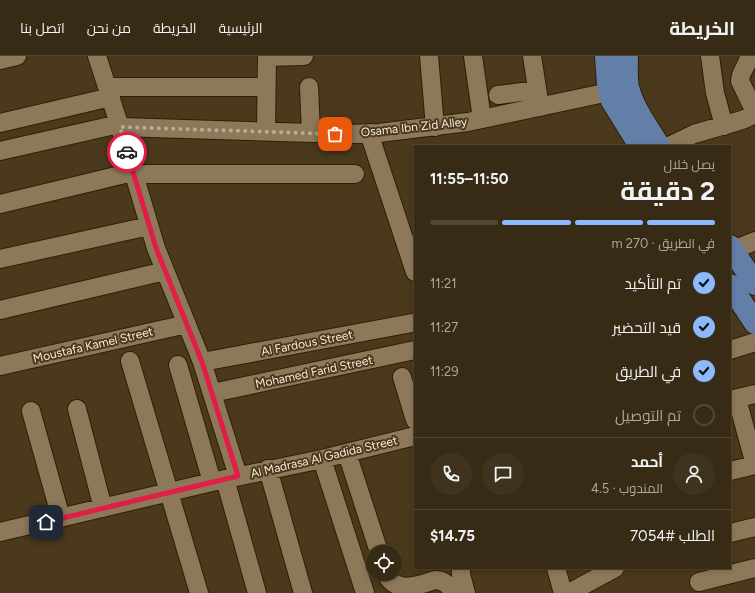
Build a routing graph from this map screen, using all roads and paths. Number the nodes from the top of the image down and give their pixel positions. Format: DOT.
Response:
graph roads {
  1 [pos="17,56"];
  2 [pos="97,56"];
  3 [pos="267,56"];
  4 [pos="304,56"];
  5 [pos="430,56"];
  6 [pos="473,56"];
  7 [pos="532,56"];
  8 [pos="606,56"];
  9 [pos="627,56"];
  10 [pos="710,56"];
  11 [pos="749,56"];
  12 [pos="0,60"];
  13 [pos="266,87"];
  14 [pos="309,87"];
  15 [pos="109,92"];
  16 [pos="609,92"];
  17 [pos="498,95"];
  18 [pos="539,99"];
  19 [pos="755,113"];
  20 [pos="482,119"];
  21 [pos="0,123"];
  22 [pos="120,126"];
  23 [pos="724,126"];
  24 [pos="435,127"];
  25 [pos="266,131"];
  26 [pos="311,133"];
  27 [pos="369,133"];
  28 [pos="639,145"];
  29 [pos="657,145"];
  30 [pos="671,145"];
  31 [pos="0,151"];
  32 [pos="133,173"];
  33 [pos="355,174"];
  34 [pos="0,204"];
  35 [pos="149,226"];
  36 [pos="755,241"];
  37 [pos="731,248"];
  38 [pos="0,259"];
  39 [pos="414,269"];
  40 [pos="165,271"];
  41 [pos="755,284"];
  42 [pos="731,287"];
  43 [pos="0,310"];
  44 [pos="412,323"];
  45 [pos="755,323"];
  46 [pos="187,324"];
  47 [pos="755,342"];
  48 [pos="414,350"];
  49 [pos="731,350"];
  50 [pos="130,361"];
  51 [pos="202,362"];
  52 [pos="178,365"];
  53 [pos="0,366"];
  54 [pos="402,377"];
  55 [pos="212,393"];
  56 [pos="755,394"];
  57 [pos="734,399"];
  58 [pos="77,409"];
  59 [pos="31,411"];
  60 [pos="414,417"];
  61 [pos="414,436"];
  62 [pos="347,453"];
  63 [pos="322,459"];
  64 [pos="268,470"];
  65 [pos="731,471"];
  66 [pos="225,479"];
  67 [pos="168,493"];
  68 [pos="103,508"];
  69 [pos="61,518"];
  70 [pos="755,526"];
  71 [pos="0,532"];
  72 [pos="731,533"];
  73 [pos="377,545"];
  74 [pos="755,568"];
  75 [pos="461,569"];
  76 [pos="556,569"];
  77 [pos="611,569"];
  78 [pos="585,576"];
  79 [pos="388,581"];
  80 [pos="699,581"];
  81 [pos="199,593"];
  82 [pos="257,593"];
  83 [pos="304,593"];
  84 [pos="365,593"];
  85 [pos="453,593"];
  86 [pos="466,593"];
  87 [pos="563,593"];
  88 [pos="569,593"];
  1 -- 12 [label="street"];
  2 -- 15 [label="street"];
  3 -- 4 [label="street"];
  3 -- 13 [label="street"];
  5 -- 24 [label="street"];
  6 -- 20 [label="street"];
  7 -- 18 [label="street"];
  8 -- 16 [label="main road"];
  9 -- 29 [label="main road"];
  10 -- 23 [label="street"];
  11 -- 19 [label="street"];
  13 -- 15 [label="street"];
  13 -- 25 [label="street"];
  14 -- 26 [label="street"];
  15 -- 21 [label="street"];
  15 -- 22 [label="street"];
  16 -- 18 [label="street, Osama Ibn Zid Alley"];
  16 -- 28 [label="main road"];
  17 -- 18 [label="street"];
  18 -- 20 [label="street, Osama Ibn Zid Alley"];
  19 -- 23 [label="street"];
  20 -- 24 [label="street, Osama Ibn Zid Alley"];
  22 -- 25 [label="street, Osama Ibn Zid Alley"];
  22 -- 31 [label="street, Osama Ibn Zid Alley"];
  22 -- 32 [label="street"];
  23 -- 30 [label="street"];
  24 -- 27 [label="street, Osama Ibn Zid Alley"];
  25 -- 26 [label="street, Osama Ibn Zid Alley"];
  26 -- 27 [label="street, Osama Ibn Zid Alley"];
  27 -- 39 [label="street"];
  32 -- 33 [label="street"];
  32 -- 34 [label="street"];
  32 -- 35 [label="street"];
  35 -- 38 [label="street"];
  35 -- 40 [label="street"];
  36 -- 37 [label="street"];
  37 -- 41 [label="main road"];
  40 -- 43 [label="street"];
  40 -- 46 [label="street"];
  42 -- 45 [label="main road"];
  44 -- 51 [label="street, Al Fardous Street"];
  46 -- 51 [label="street"];
  46 -- 53 [label="street, Moustafa Kamel Street"];
  47 -- 49 [label="street"];
  48 -- 55 [label="street, Mohamed Farid Street"];
  50 -- 67 [label="street"];
  51 -- 55 [label="street"];
  52 -- 66 [label="street"];
  54 -- 60 [label="street"];
  55 -- 66 [label="street"];
  56 -- 57 [label="street"];
  57 -- 65 [label="street"];
  58 -- 68 [label="street"];
  59 -- 69 [label="street"];
  61 -- 62 [label="street, Al Madrasa Al Gadida Street"];
  62 -- 63 [label="street, Al Madrasa Al Gadida Street"];
  62 -- 73 [label="street"];
  63 -- 64 [label="street, Al Madrasa Al Gadida Street"];
  63 -- 84 [label="street"];
  64 -- 66 [label="street, Al Madrasa Al Gadida Street"];
  64 -- 83 [label="street"];
  66 -- 67 [label="street, Al Madrasa Al Gadida Street"];
  66 -- 82 [label="street"];
  67 -- 68 [label="street, Al Madrasa Al Gadida Street"];
  67 -- 81 [label="street"];
  68 -- 69 [label="street, Al Madrasa Al Gadida Street"];
  69 -- 71 [label="street, Al Madrasa Al Gadida Street"];
  70 -- 72 [label="street"];
  74 -- 80 [label="street"];
  75 -- 86 [label="street"];
  76 -- 87 [label="street"];
  77 -- 78 [label="street"];
  78 -- 88 [label="street"];
  79 -- 85 [label="street"];
}
